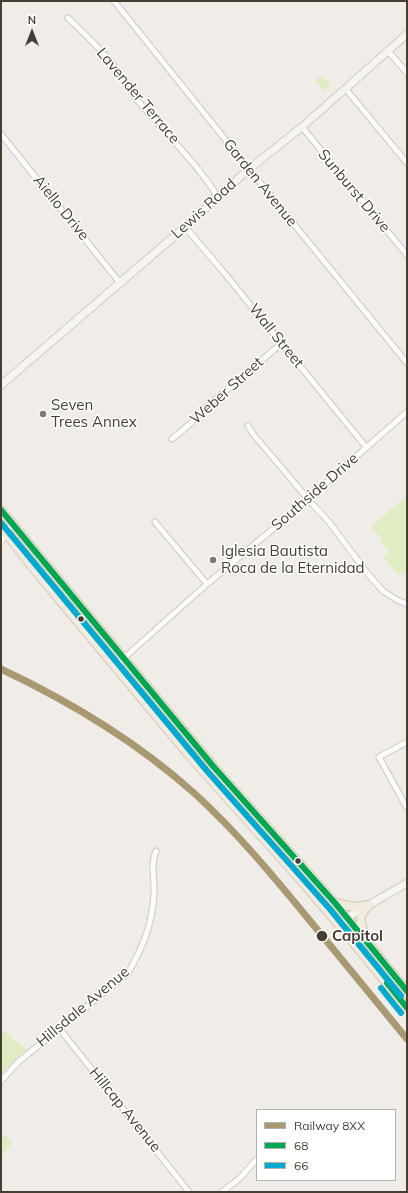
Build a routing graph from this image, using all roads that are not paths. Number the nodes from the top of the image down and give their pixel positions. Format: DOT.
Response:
graph roads {
  1 [pos="114,1"];
  2 [pos="68,18"];
  3 [pos="407,34"];
  4 [pos="388,51"];
  5 [pos="407,73"];
  6 [pos="345,88"];
  7 [pos="302,127"];
  8 [pos="1,134"];
  9 [pos="407,163"];
  10 [pos="249,169"];
  11 [pos="218,197"];
  12 [pos="185,227"];
  13 [pos="407,255"];
  14 [pos="120,283"];
  15 [pos="282,343"];
  16 [pos="407,363"];
  17 [pos="1,385"];
  18 [pos="407,412"];
  19 [pos="248,426"];
  20 [pos="172,439"];
  21 [pos="366,447"];
  22 [pos="308,499"];
  23 [pos="1,510"];
  24 [pos="155,522"];
  25 [pos="12,524"];
  26 [pos="4,530"];
  27 [pos="1,542"];
  28 [pos="207,584"];
  29 [pos="407,604"];
  30 [pos="124,659"];
  31 [pos="116,666"];
  32 [pos="407,742"];
  33 [pos="226,780"];
  34 [pos="218,787"];
  35 [pos="407,808"];
  36 [pos="156,851"];
  37 [pos="407,883"];
  38 [pos="335,903"];
  39 [pos="369,905"];
  40 [pos="347,919"];
  41 [pos="339,925"];
  42 [pos="368,943"];
  43 [pos="407,991"];
  44 [pos="407,1008"];
  45 [pos="60,1028"];
  46 [pos="1,1081"];
  47 [pos="256,1160"];
  48 [pos="189,1192"];
  49 [pos="222,1192"];
  1 -- 10 [label="street, Garden Avenue"];
  2 -- 11 [label="street, Lavender Terrace"];
  3 -- 4 [label="street, Lewis Road"];
  4 -- 5 [label="street"];
  4 -- 6 [label="street, Lewis Road"];
  6 -- 7 [label="street, Lewis Road"];
  6 -- 9 [label="street"];
  7 -- 10 [label="street, Lewis Road"];
  7 -- 13 [label="street, Sunburst Drive"];
  8 -- 14 [label="street, Aiello Drive"];
  10 -- 11 [label="street, Lewis Road"];
  10 -- 16 [label="street, Garden Avenue"];
  11 -- 12 [label="street, Lewis Road"];
  12 -- 14 [label="street, Lewis Road"];
  12 -- 15 [label="street, Wall Street"];
  14 -- 17 [label="street, Lewis Road"];
  15 -- 20 [label="street, Weber Street"];
  15 -- 21 [label="street, Wall Street"];
  18 -- 21 [label="street, Southside Drive"];
  19 -- 22 [label="street"];
  21 -- 22 [label="street, Southside Drive"];
  22 -- 28 [label="street, Southside Drive"];
  22 -- 29 [label="street"];
  23 -- 25 [label="main road"];
  24 -- 28 [label="street"];
  25 -- 26 [label="street"];
  25 -- 30 [label="main road"];
  26 -- 27 [label="street"];
  26 -- 31 [label="main road"];
  28 -- 30 [label="street, Southside Drive"];
  30 -- 31 [label="street, Southside Drive"];
  30 -- 33 [label="main road"];
  31 -- 34 [label="main road"];
  32 -- 35 [label="street"];
  33 -- 34 [label="main road"];
  33 -- 38 [label="main road"];
  34 -- 41 [label="main road"];
  36 -- 45 [label="street, Hillsdale Avenue"];
  37 -- 39 [label="street"];
  38 -- 39 [label="main road"];
  38 -- 40 [label="main road"];
  39 -- 40 [label="street"];
  39 -- 42 [label="main road"];
  40 -- 41 [label="street"];
  40 -- 42 [label="main road"];
  41 -- 44 [label="main road"];
  42 -- 43 [label="main road"];
  45 -- 46 [label="street, Hillsdale Avenue"];
  45 -- 48 [label="street, Hillcap Avenue"];
  47 -- 49 [label="street"];
}
